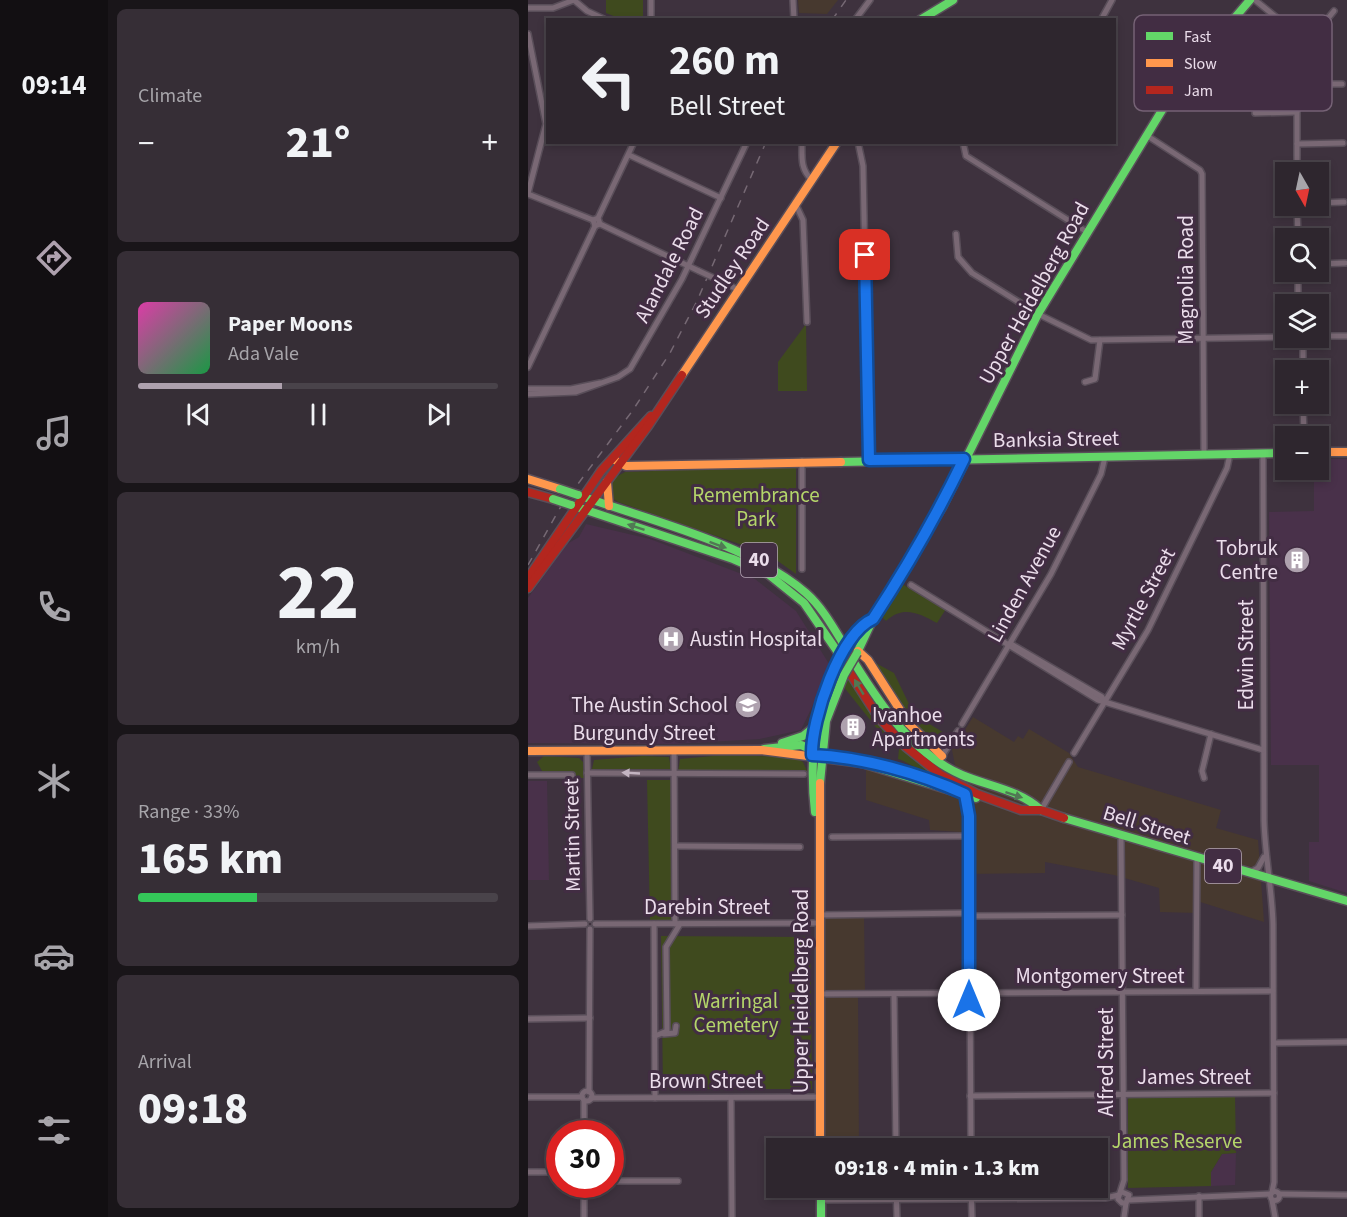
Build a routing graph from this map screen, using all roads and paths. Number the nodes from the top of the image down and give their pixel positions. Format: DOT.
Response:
graph roads {
  1 [pos="574,0"];
  2 [pos="651,0"];
  3 [pos="793,0"];
  4 [pos="870,0"];
  5 [pos="953,0"];
  6 [pos="1112,0"];
  7 [pos="1250,0"];
  8 [pos="1255,0"];
  9 [pos="528,8"];
  10 [pos="1334,11"];
  11 [pos="1237,15"];
  12 [pos="1273,15"];
  13 [pos="1331,15"];
  14 [pos="602,18"];
  15 [pos="651,18"];
  16 [pos="794,18"];
  17 [pos="856,18"];
  18 [pos="923,18"];
  19 [pos="1102,18"];
  20 [pos="528,34"];
  21 [pos="1332,84"];
  22 [pos="1342,84"];
  23 [pos="1161,111"];
  24 [pos="1297,112"];
  25 [pos="1255,113"];
  26 [pos="1146,135"];
  27 [pos="1343,143"];
  28 [pos="633,144"];
  29 [pos="746,144"];
  30 [pos="802,144"];
  31 [pos="836,144"];
  32 [pos="858,144"];
  33 [pos="963,144"];
  34 [pos="1297,144"];
  35 [pos="629,155"];
  36 [pos="1297,162"];
  37 [pos="812,180"];
  38 [pos="528,193"];
  39 [pos="721,198"];
  40 [pos="1344,202"];
  41 [pos="1329,203"];
  42 [pos="796,205"];
  43 [pos="597,222"];
  44 [pos="1087,232"];
  45 [pos="956,234"];
  46 [pos="1345,263"];
  47 [pos="1329,264"];
  48 [pos="689,266"];
  49 [pos="739,290"];
  50 [pos="1038,314"];
  51 [pos="807,322"];
  52 [pos="1329,336"];
  53 [pos="1347,336"];
  54 [pos="1275,337"];
  55 [pos="1203,338"];
  56 [pos="1100,340"];
  57 [pos="528,367"];
  58 [pos="1095,379"];
  59 [pos="1085,382"];
  60 [pos="1102,382"];
  61 [pos="600,383"];
  62 [pos="528,389"];
  63 [pos="528,394"];
  64 [pos="1329,452"];
  65 [pos="1347,452"];
  66 [pos="1275,453"];
  67 [pos="1204,454"];
  68 [pos="1230,454"];
  69 [pos="1263,454"];
  70 [pos="1105,456"];
  71 [pos="964,459"];
  72 [pos="616,460"];
  73 [pos="869,460"];
  74 [pos="802,461"];
  75 [pos="528,479"];
  76 [pos="607,481"];
  77 [pos="528,492"];
  78 [pos="581,496"];
  79 [pos="593,500"];
  80 [pos="609,506"];
  81 [pos="580,508"];
  82 [pos="564,533"];
  83 [pos="802,569"];
  84 [pos="528,578"];
  85 [pos="910,585"];
  86 [pos="528,588"];
  87 [pos="873,619"];
  88 [pos="857,633"];
  89 [pos="868,634"];
  90 [pos="1010,644"];
  91 [pos="844,649"];
  92 [pos="857,652"];
  93 [pos="855,664"];
  94 [pos="847,674"];
  95 [pos="1105,702"];
  96 [pos="962,724"];
  97 [pos="813,728"];
  98 [pos="958,731"];
  99 [pos="1211,734"];
  100 [pos="773,746"];
  101 [pos="761,750"];
  102 [pos="1263,750"];
  103 [pos="528,751"];
  104 [pos="587,751"];
  105 [pos="674,752"];
  106 [pos="816,753"];
  107 [pos="1074,753"];
  108 [pos="799,754"];
  109 [pos="942,756"];
  110 [pos="840,758"];
  111 [pos="1069,762"];
  112 [pos="819,768"];
  113 [pos="587,773"];
  114 [pos="674,774"];
  115 [pos="531,775"];
  116 [pos="572,775"];
  117 [pos="808,775"];
  118 [pos="1204,778"];
  119 [pos="984,785"];
  120 [pos="965,794"];
  121 [pos="980,799"];
  122 [pos="998,802"];
  123 [pos="969,810"];
  124 [pos="1041,810"];
  125 [pos="818,834"];
  126 [pos="969,836"];
  127 [pos="1121,836"];
  128 [pos="832,837"];
  129 [pos="675,846"];
  130 [pos="800,847"];
  131 [pos="1265,855"];
  132 [pos="1197,859"];
  133 [pos="1247,873"];
  134 [pos="1270,879"];
  135 [pos="1347,901"];
  136 [pos="970,915"];
  137 [pos="1122,915"];
  138 [pos="590,919"];
  139 [pos="819,919"];
  140 [pos="585,924"];
  141 [pos="595,924"];
  142 [pos="654,924"];
  143 [pos="678,924"];
  144 [pos="528,926"];
  145 [pos="590,929"];
  146 [pos="1196,991"];
  147 [pos="1274,991"];
  148 [pos="1122,992"];
  149 [pos="969,993"];
  150 [pos="819,994"];
  151 [pos="894,994"];
  152 [pos="590,1018"];
  153 [pos="528,1019"];
  154 [pos="676,1026"];
  155 [pos="664,1034"];
  156 [pos="672,1034"];
  157 [pos="655,1036"];
  158 [pos="680,1036"];
  159 [pos="1347,1042"];
  160 [pos="1274,1043"];
  161 [pos="1274,1094"];
  162 [pos="590,1095"];
  163 [pos="1123,1095"];
  164 [pos="970,1096"];
  165 [pos="528,1097"];
  166 [pos="820,1097"];
  167 [pos="655,1098"];
  168 [pos="731,1098"];
  169 [pos="583,1099"];
  170 [pos="584,1120"];
  171 [pos="820,1138"];
  172 [pos="896,1138"];
  173 [pos="971,1138"];
  174 [pos="528,1172"];
  175 [pos="546,1172"];
  176 [pos="624,1181"];
  177 [pos="678,1181"];
  178 [pos="1347,1195"];
  179 [pos="1275,1196"];
  180 [pos="1199,1197"];
  181 [pos="584,1198"];
  182 [pos="1124,1198"];
  183 [pos="897,1199"];
  184 [pos="971,1199"];
  185 [pos="821,1200"];
  186 [pos="1124,1216"];
  187 [pos="584,1217"];
  188 [pos="732,1217"];
  189 [pos="821,1217"];
  190 [pos="897,1217"];
  191 [pos="972,1217"];
  192 [pos="1199,1217"];
  193 [pos="1275,1217"];
  1 -- 9 [label="street"];
  1 -- 14 [label="street"];
  2 -- 15 [label="street"];
  3 -- 16 [label="street"];
  4 -- 17 [label="street"];
  5 -- 18 [label="main road"];
  6 -- 19 [label="street"];
  7 -- 11 [label="main road, Upper Heidelberg Road"];
  8 -- 12 [label="street"];
  10 -- 13 [label="street"];
  20 -- 38 [label="street"];
  21 -- 22 [label="street"];
  23 -- 26 [label="main road, Upper Heidelberg Road"];
  24 -- 25 [label="street"];
  24 -- 34 [label="street"];
  26 -- 44 [label="main road, Upper Heidelberg Road"];
  26 -- 55 [label="street, Magnolia Road"];
  27 -- 34 [label="street"];
  28 -- 35 [label="street"];
  29 -- 39 [label="street, Alandale Road"];
  30 -- 37 [label="street"];
  31 -- 37 [label="main road, Studley Road"];
  32 -- 73 [label="street"];
  33 -- 44 [label="street"];
  34 -- 36 [label="street"];
  35 -- 39 [label="street"];
  35 -- 43 [label="street"];
  37 -- 42 [label="main road, Studley Road"];
  38 -- 43 [label="street"];
  39 -- 48 [label="street, Alandale Road"];
  40 -- 41 [label="street"];
  42 -- 49 [label="main road, Studley Road"];
  42 -- 51 [label="street"];
  43 -- 48 [label="street"];
  43 -- 57 [label="street"];
  44 -- 50 [label="main road, Upper Heidelberg Road"];
  45 -- 50 [label="street"];
  46 -- 47 [label="street"];
  48 -- 49 [label="street, bridge"];
  48 -- 61 [label="street, Alandale Road"];
  49 -- 72 [label="main road, Studley Road"];
  50 -- 56 [label="street"];
  50 -- 71 [label="main road, Upper Heidelberg Road"];
  52 -- 53 [label="street"];
  54 -- 55 [label="street"];
  55 -- 56 [label="street"];
  55 -- 67 [label="street, Magnolia Road"];
  56 -- 58 [label="street"];
  58 -- 59 [label="street"];
  58 -- 60 [label="street"];
  61 -- 62 [label="street"];
  61 -- 63 [label="street"];
  64 -- 65 [label="main road"];
  66 -- 69 [label="main road, Banksia Street"];
  67 -- 68 [label="main road, Banksia Street"];
  67 -- 70 [label="main road, Banksia Street"];
  68 -- 69 [label="main road, Banksia Street"];
  68 -- 95 [label="street, Myrtle Street"];
  69 -- 102 [label="street, Edwin Street"];
  70 -- 71 [label="main road, Banksia Street"];
  70 -- 90 [label="street, Linden Avenue"];
  71 -- 73 [label="main road, Banksia Street"];
  71 -- 87 [label="main road, Upper Heidelberg Road"];
  72 -- 74 [label="main road, Banksia Street"];
  72 -- 76 [label="main road, Studley Road"];
  72 -- 78 [label="main road, Studley Road"];
  73 -- 74 [label="main road, Banksia Street"];
  74 -- 83 [label="street"];
  75 -- 78 [label="main road, 40, bridge"];
  76 -- 79 [label="main road, Studley Road"];
  76 -- 80 [label="main road"];
  77 -- 81 [label="main road, 40, bridge"];
  78 -- 79 [label="main road, 40"];
  78 -- 81 [label="main road, Studley Road"];
  79 -- 80 [label="main road, 40"];
  79 -- 81 [label="main road, Studley Road"];
  80 -- 91 [label="main road, 40, one-way"];
  81 -- 82 [label="main road, Studley Road"];
  91 -- 81 [label="main road, 40, one-way"];
  82 -- 84 [label="main road, Studley Road"];
  82 -- 86 [label="main road, Studley Road"];
  85 -- 90 [label="street"];
  87 -- 88 [label="main road, Upper Heidelberg Road"];
  87 -- 89 [label="main road, Upper Heidelberg Road"];
  88 -- 89 [label="main road"];
  88 -- 91 [label="main road, Upper Heidelberg Road"];
  89 -- 92 [label="main road, Upper Heidelberg Road"];
  90 -- 95 [label="street"];
  90 -- 96 [label="street, Linden Avenue"];
  91 -- 92 [label="main road, bridge"];
  91 -- 97 [label="main road, Upper Heidelberg Road, bridge"];
  92 -- 94 [label="main road, Upper Heidelberg Road, bridge"];
  92 -- 109 [label="main road"];
  93 -- 119 [label="main road, 40"];
  94 -- 106 [label="main road, Upper Heidelberg Road"];
  122 -- 94 [label="main road, 40, one-way"];
  95 -- 99 [label="street"];
  95 -- 107 [label="street, Myrtle Street"];
  97 -- 100 [label="main road"];
  97 -- 106 [label="main road, Upper Heidelberg Road"];
  98 -- 109 [label="street"];
  99 -- 102 [label="street"];
  99 -- 118 [label="street"];
  100 -- 101 [label="main road, Burgundy Street"];
  100 -- 106 [label="main road, Burgundy Street"];
  101 -- 105 [label="main road, Burgundy Street"];
  101 -- 108 [label="main road, Burgundy Street"];
  102 -- 131 [label="street, Edwin Street"];
  103 -- 104 [label="main road, Burgundy Street"];
  104 -- 105 [label="main road, Burgundy Street"];
  104 -- 113 [label="street, Martin Street"];
  105 -- 114 [label="street"];
  106 -- 108 [label="main road, Burgundy Street"];
  106 -- 110 [label="main road, Bell Street"];
  106 -- 112 [label="main road, Upper Heidelberg Road"];
  106 -- 117 [label="main road, Upper Heidelberg Road"];
  108 -- 117 [label="main road"];
  109 -- 119 [label="main road"];
  110 -- 112 [label="main road"];
  110 -- 120 [label="main road, Bell Street"];
  111 -- 124 [label="street"];
  112 -- 125 [label="main road, Upper Heidelberg Road"];
  114 -- 113 [label="street, Burgundy Street, one-way"];
  113 -- 138 [label="street, Martin Street"];
  114 -- 117 [label="street, Burgundy Street"];
  114 -- 129 [label="street"];
  115 -- 116 [label="street, Burgundy Street"];
  117 -- 125 [label="main road, Upper Heidelberg Road"];
  119 -- 124 [label="main road, Bell Street / 40, one-way"];
  120 -- 121 [label="main road, Bell Street"];
  120 -- 123 [label="street"];
  121 -- 122 [label="main road, Bell Street"];
  121 -- 123 [label="street"];
  122 -- 124 [label="main road, Bell Street / 40"];
  123 -- 126 [label="street"];
  124 -- 127 [label="main road, Bell Street / 40"];
  125 -- 139 [label="main road, Upper Heidelberg Road"];
  126 -- 128 [label="street"];
  126 -- 136 [label="street"];
  127 -- 132 [label="main road, Bell Street / 40"];
  127 -- 137 [label="street, Alfred Street"];
  129 -- 130 [label="street"];
  129 -- 143 [label="street"];
  131 -- 133 [label="street"];
  131 -- 134 [label="street, Edwin Street"];
  132 -- 133 [label="main road, Bell Street / 40"];
  132 -- 146 [label="street"];
  133 -- 134 [label="main road, Bell Street / 40"];
  134 -- 135 [label="main road, Bell Street / 40"];
  134 -- 147 [label="street, Edwin Street"];
  136 -- 137 [label="street, Darebin Street"];
  136 -- 139 [label="street, Darebin Street"];
  136 -- 149 [label="street"];
  137 -- 148 [label="street, Alfred Street"];
  138 -- 140 [label="street"];
  138 -- 141 [label="street"];
  139 -- 143 [label="street, Darebin Street"];
  139 -- 150 [label="main road, Upper Heidelberg Road"];
  140 -- 144 [label="street"];
  140 -- 145 [label="street"];
  141 -- 142 [label="street, Darebin Street"];
  141 -- 145 [label="street"];
  142 -- 143 [label="street, Darebin Street"];
  142 -- 157 [label="street"];
  143 -- 155 [label="street"];
  145 -- 152 [label="street"];
  146 -- 147 [label="street, Montgomery Street"];
  146 -- 148 [label="street, Montgomery Street"];
  147 -- 160 [label="street, Edwin Street"];
  148 -- 149 [label="street, Montgomery Street"];
  148 -- 163 [label="street, Alfred Street"];
  149 -- 151 [label="street, Montgomery Street"];
  149 -- 164 [label="street"];
  150 -- 151 [label="street, Montgomery Street"];
  150 -- 166 [label="main road, Upper Heidelberg Road"];
  151 -- 172 [label="street"];
  152 -- 153 [label="street"];
  152 -- 162 [label="street"];
  154 -- 156 [label="street"];
  155 -- 156 [label="street"];
  155 -- 157 [label="street"];
  156 -- 158 [label="street"];
  157 -- 167 [label="street"];
  159 -- 160 [label="street"];
  160 -- 161 [label="street, Edwin Street"];
  161 -- 163 [label="street, James Street"];
  161 -- 179 [label="street, Edwin Street"];
  162 -- 167 [label="street, Brown Street"];
  162 -- 169 [label="street"];
  163 -- 164 [label="street, James Street"];
  163 -- 182 [label="street, Alfred Street"];
  164 -- 173 [label="street"];
  165 -- 169 [label="street"];
  166 -- 168 [label="street, Brown Street"];
  166 -- 171 [label="main road, Upper Heidelberg Road"];
  167 -- 168 [label="street, Brown Street"];
  168 -- 188 [label="street"];
  169 -- 170 [label="street"];
  174 -- 175 [label="street"];
  176 -- 177 [label="street"];
  178 -- 179 [label="street"];
  179 -- 180 [label="street"];
  179 -- 193 [label="street, Edwin Street"];
  180 -- 182 [label="street"];
  180 -- 192 [label="street"];
  181 -- 187 [label="street"];
  182 -- 184 [label="street"];
  182 -- 186 [label="street, Alfred Street"];
  183 -- 184 [label="street"];
  183 -- 185 [label="street"];
  183 -- 190 [label="street"];
  184 -- 191 [label="street"];
  185 -- 189 [label="main road"];
}
